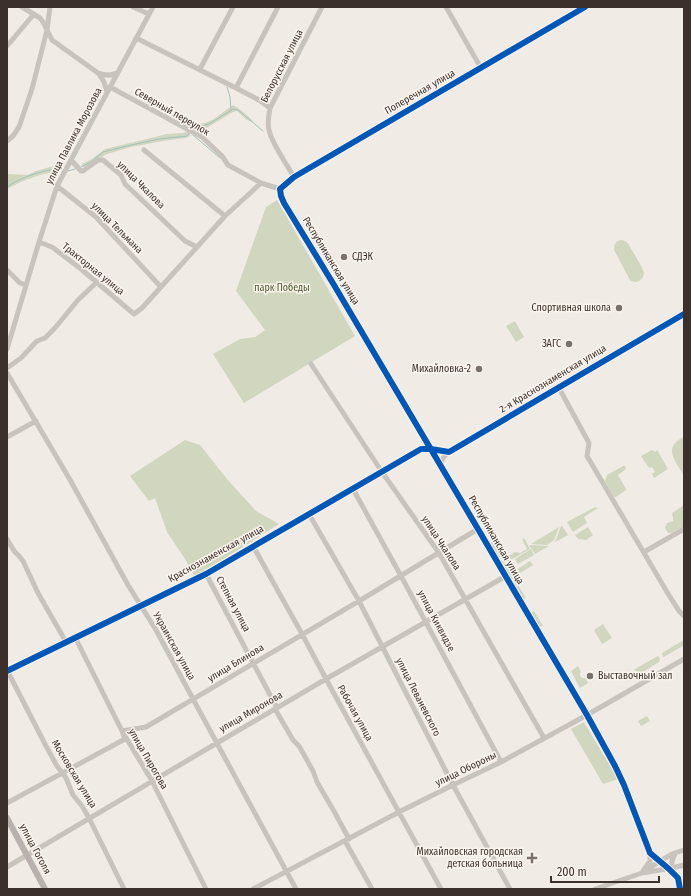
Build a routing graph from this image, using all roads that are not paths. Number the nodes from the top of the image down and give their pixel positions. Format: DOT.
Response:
graph roads {
  1 [pos="22,7"];
  2 [pos="50,7"];
  3 [pos="133,7"];
  4 [pos="153,7"];
  5 [pos="233,7"];
  6 [pos="278,7"];
  7 [pos="322,7"];
  8 [pos="446,7"];
  9 [pos="585,7"];
  10 [pos="34,14"];
  11 [pos="149,14"];
  12 [pos="47,30"];
  13 [pos="136,38"];
  14 [pos="7,46"];
  15 [pos="481,68"];
  16 [pos="200,69"];
  17 [pos="98,73"];
  18 [pos="117,73"];
  19 [pos="110,87"];
  20 [pos="236,88"];
  21 [pos="107,92"];
  22 [pos="270,108"];
  23 [pos="7,141"];
  24 [pos="144,150"];
  25 [pos="71,160"];
  26 [pos="294,177"];
  27 [pos="262,183"];
  28 [pos="57,186"];
  29 [pos="280,189"];
  30 [pos="225,216"];
  31 [pos="38,242"];
  32 [pos="197,247"];
  33 [pos="7,270"];
  34 [pos="97,282"];
  35 [pos="26,285"];
  36 [pos="161,287"];
  37 [pos="684,314"];
  38 [pos="7,349"];
  39 [pos="311,364"];
  40 [pos="7,368"];
  41 [pos="7,373"];
  42 [pos="559,388"];
  43 [pos="36,421"];
  44 [pos="7,437"];
  45 [pos="424,438"];
  46 [pos="421,449"];
  47 [pos="431,449"];
  48 [pos="449,452"];
  49 [pos="441,466"];
  50 [pos="382,472"];
  51 [pos="353,489"];
  52 [pos="309,514"];
  53 [pos="478,529"];
  54 [pos="684,530"];
  55 [pos="7,539"];
  56 [pos="253,546"];
  57 [pos="644,552"];
  58 [pos="439,553"];
  59 [pos="206,574"];
  60 [pos="401,576"];
  61 [pos="506,576"];
  62 [pos="466,599"];
  63 [pos="359,601"];
  64 [pos="141,605"];
  65 [pos="684,616"];
  66 [pos="426,622"];
  67 [pos="302,634"];
  68 [pos="75,637"];
  69 [pos="66,642"];
  70 [pos="382,647"];
  71 [pos="684,659"];
  72 [pos="254,663"];
  73 [pos="7,670"];
  74 [pos="326,679"];
  75 [pos="193,700"];
  76 [pos="276,708"];
  77 [pos="587,715"];
  78 [pos="122,731"];
  79 [pos="544,738"];
  80 [pos="217,742"];
  81 [pos="501,762"];
  82 [pos="63,772"];
  83 [pos="152,781"];
  84 [pos="453,785"];
  85 [pos="7,803"];
  86 [pos="399,812"];
  87 [pos="7,818"];
  88 [pos="89,818"];
  89 [pos="347,840"];
  90 [pos="684,850"];
  91 [pos="650,853"];
  92 [pos="676,853"];
  93 [pos="27,855"];
  94 [pos="660,862"];
  95 [pos="683,866"];
  96 [pos="7,867"];
  97 [pos="670,868"];
  98 [pos="287,872"];
  99 [pos="642,873"];
  100 [pos="678,878"];
  101 [pos="45,889"];
  102 [pos="124,889"];
  103 [pos="206,889"];
  104 [pos="253,889"];
  105 [pos="296,889"];
  106 [pos="372,889"];
  107 [pos="441,889"];
  108 [pos="510,889"];
  109 [pos="595,889"];
  110 [pos="680,889"];
  1 -- 10 [label="street"];
  2 -- 12 [label="street"];
  3 -- 11 [label="street"];
  4 -- 11 [label="street, улица Павлика Морозова"];
  5 -- 16 [label="street"];
  6 -- 20 [label="street"];
  7 -- 22 [label="street, Белорусская улица"];
  8 -- 15 [label="street"];
  9 -- 15 [label="street, Поперечная улица"];
  10 -- 12 [label="street"];
  10 -- 14 [label="street"];
  11 -- 13 [label="street, улица Павлика Морозова"];
  12 -- 17 [label="street"];
  12 -- 23 [label="street"];
  13 -- 16 [label="street"];
  13 -- 18 [label="street, улица Павлика Морозова"];
  15 -- 26 [label="street, Поперечная улица"];
  16 -- 20 [label="street"];
  17 -- 18 [label="street"];
  17 -- 21 [label="street"];
  18 -- 19 [label="street, улица Павлика Морозова"];
  19 -- 21 [label="street, улица Павлика Морозова"];
  19 -- 27 [label="street, Северный переулок"];
  20 -- 22 [label="street"];
  21 -- 25 [label="street, улица Павлика Морозова"];
  22 -- 26 [label="street, Белорусская улица"];
  24 -- 30 [label="street"];
  25 -- 28 [label="street, улица Павлика Морозова"];
  25 -- 32 [label="street, улица Чкалова"];
  26 -- 29 [label="street, Поперечная улица"];
  27 -- 29 [label="street, Северный переулок"];
  27 -- 30 [label="street"];
  28 -- 31 [label="street, улица Павлика Морозова"];
  28 -- 36 [label="street, улица Тельмана"];
  29 -- 45 [label="street, Республиканская улица"];
  30 -- 32 [label="street"];
  31 -- 34 [label="street, Тракторная улица"];
  31 -- 35 [label="street, улица Павлика Морозова"];
  32 -- 36 [label="street"];
  33 -- 35 [label="street"];
  34 -- 36 [label="street, Тракторная улица"];
  34 -- 40 [label="street"];
  35 -- 38 [label="street, улица Павлика Морозова"];
  37 -- 42 [label="street, 2-я Краснознаменская улица"];
  39 -- 50 [label="street, улица Чкалова"];
  41 -- 43 [label="street, Украинская улица"];
  42 -- 48 [label="street, 2-я Краснознаменская улица"];
  42 -- 57 [label="street"];
  43 -- 44 [label="street"];
  43 -- 64 [label="street, Украинская улица"];
  45 -- 46 [label="street"];
  45 -- 47 [label="street, Республиканская улица"];
  46 -- 47 [label="street"];
  46 -- 50 [label="street, Краснознаменская улица"];
  47 -- 48 [label="street"];
  47 -- 49 [label="street, Республиканская улица"];
  48 -- 49 [label="street"];
  49 -- 53 [label="street, Республиканская улица"];
  50 -- 51 [label="street, Краснознаменская улица"];
  50 -- 58 [label="street, улица Чкалова"];
  51 -- 52 [label="street, Краснознаменская улица"];
  51 -- 60 [label="street, улица Киквидзе"];
  52 -- 56 [label="street, Краснознаменская улица"];
  52 -- 63 [label="street, улица Леваневского"];
  53 -- 58 [label="street, улица Блинова"];
  53 -- 61 [label="street, Республиканская улица"];
  54 -- 57 [label="street"];
  55 -- 69 [label="street"];
  56 -- 59 [label="street, Краснознаменская улица"];
  56 -- 67 [label="street, Рабочая улица"];
  57 -- 65 [label="street"];
  58 -- 60 [label="street, улица Блинова"];
  58 -- 62 [label="street, улица Чкалова"];
  59 -- 64 [label="street, Краснознаменская улица"];
  59 -- 72 [label="street, Степная улица"];
  60 -- 63 [label="street, улица Блинова"];
  60 -- 66 [label="street, улица Киквидзе"];
  61 -- 62 [label="street, улица Миронова"];
  61 -- 77 [label="street, Республиканская улица"];
  62 -- 66 [label="street, улица Миронова"];
  62 -- 79 [label="street, улица Чкалова"];
  63 -- 67 [label="street, улица Блинова"];
  63 -- 70 [label="street, улица Леваневского"];
  64 -- 68 [label="street, Краснознаменская улица"];
  64 -- 75 [label="street, Украинская улица"];
  66 -- 70 [label="street, улица Миронова"];
  66 -- 81 [label="street, улица Киквидзе"];
  67 -- 72 [label="street, улица Блинова"];
  67 -- 74 [label="street, Рабочая улица"];
  68 -- 69 [label="street, Краснознаменская улица"];
  68 -- 78 [label="street, улица Пирогова"];
  69 -- 73 [label="street, Краснознаменская улица"];
  70 -- 74 [label="street, улица Миронова"];
  70 -- 84 [label="street, улица Леваневского"];
  71 -- 77 [label="street, улица Обороны"];
  72 -- 75 [label="street, улица Блинова"];
  72 -- 76 [label="street, Степная улица"];
  73 -- 82 [label="street, Московская улица"];
  74 -- 76 [label="street, улица Миронова"];
  74 -- 86 [label="street, Рабочая улица"];
  75 -- 78 [label="street, улица Блинова"];
  75 -- 80 [label="street, Украинская улица"];
  76 -- 80 [label="street, улица Миронова"];
  76 -- 89 [label="street, Степная улица"];
  77 -- 79 [label="street, улица Обороны"];
  77 -- 91 [label="street, Республиканская улица"];
  78 -- 82 [label="street"];
  78 -- 83 [label="street, улица Пирогова"];
  79 -- 81 [label="street, улица Обороны"];
  80 -- 83 [label="street, улица Миронова"];
  80 -- 98 [label="street, Украинская улица"];
  81 -- 84 [label="street, улица Обороны"];
  82 -- 85 [label="street"];
  82 -- 88 [label="street, Московская улица"];
  83 -- 88 [label="street, улица Миронова"];
  83 -- 103 [label="street, улица Пирогова"];
  84 -- 86 [label="street, улица Обороны"];
  84 -- 108 [label="street, улица Леваневского"];
  86 -- 89 [label="street, улица Обороны"];
  86 -- 107 [label="street, Рабочая улица"];
  87 -- 93 [label="main road, улица Гоголя"];
  88 -- 93 [label="street, улица Миронова"];
  88 -- 102 [label="street, Московская улица"];
  89 -- 98 [label="street, улица Обороны"];
  89 -- 106 [label="street, Степная улица"];
  90 -- 92 [label="street"];
  91 -- 94 [label="street, Республиканская улица"];
  91 -- 99 [label="street"];
  92 -- 94 [label="street"];
  92 -- 95 [label="street"];
  92 -- 97 [label="street"];
  93 -- 96 [label="street, улица Миронова"];
  93 -- 101 [label="main road, улица Гоголя"];
  94 -- 97 [label="street, Республиканская улица"];
  94 -- 99 [label="street"];
  95 -- 97 [label="street"];
  95 -- 100 [label="street"];
  97 -- 99 [label="street"];
  97 -- 100 [label="street, Республиканская улица"];
  98 -- 104 [label="street, улица Обороны"];
  98 -- 105 [label="street, Украинская улица"];
  99 -- 109 [label="street"];
  100 -- 110 [label="street"];
}
